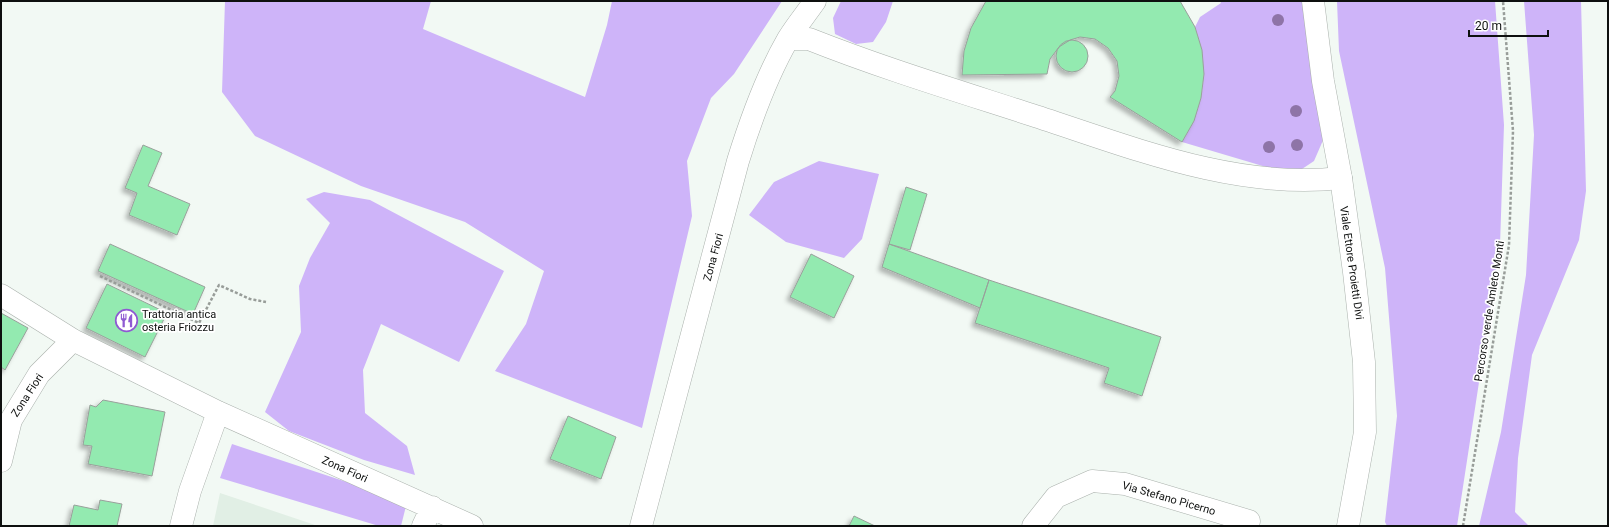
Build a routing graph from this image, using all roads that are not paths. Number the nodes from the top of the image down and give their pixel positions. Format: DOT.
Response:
graph roads {
  1 [pos="815,1"];
  2 [pos="1313,1"];
  3 [pos="789,38"];
  4 [pos="1340,178"];
  5 [pos="1,296"];
  6 [pos="73,340"];
  7 [pos="218,412"];
  8 [pos="1,461"];
  9 [pos="428,517"];
  10 [pos="1249,521"];
  11 [pos="181,526"];
  12 [pos="472,526"];
  13 [pos="641,526"];
  14 [pos="1033,526"];
  15 [pos="1348,526"];
  1 -- 3 [label="street, Zona Fiori"];
  2 -- 4 [label="street, Viale Ettore Proietti Divi"];
  3 -- 4 [label="street"];
  3 -- 13 [label="street, Zona Fiori"];
  4 -- 15 [label="street, Viale Ettore Proietti Divi"];
  5 -- 6 [label="street, Zona Fiori"];
  6 -- 7 [label="street, Zona Fiori"];
  6 -- 8 [label="street, Zona Fiori"];
  7 -- 9 [label="street, Zona Fiori"];
  7 -- 11 [label="street"];
  9 -- 12 [label="street, Zona Fiori"];
  10 -- 14 [label="street, Via Stefano Picerno"];
}
